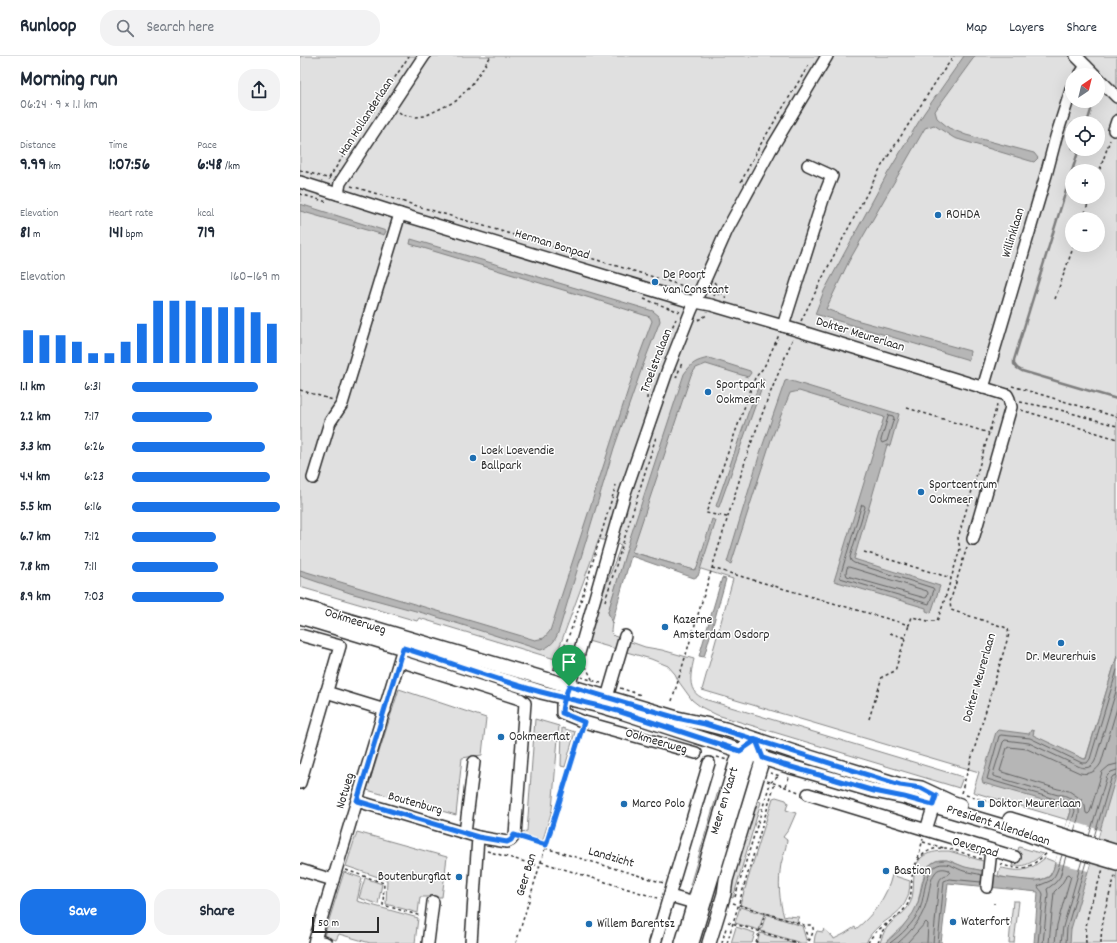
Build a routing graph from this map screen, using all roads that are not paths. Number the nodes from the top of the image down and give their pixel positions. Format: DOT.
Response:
graph roads {
  1 [pos="424,56"];
  2 [pos="827,56"];
  3 [pos="1076,56"];
  4 [pos="1082,68"];
  5 [pos="1105,85"];
  6 [pos="1117,97"];
  7 [pos="1065,108"];
  8 [pos="808,165"];
  9 [pos="300,182"];
  10 [pos="338,194"];
  11 [pos="400,214"];
  12 [pos="700,303"];
  13 [pos="781,331"];
  14 [pos="982,388"];
  15 [pos="313,478"];
  16 [pos="973,539"];
  17 [pos="300,606"];
  18 [pos="300,617"];
  19 [pos="300,635"];
  20 [pos="625,636"];
  21 [pos="403,648"];
  22 [pos="400,661"];
  23 [pos="326,692"];
  24 [pos="567,692"];
  25 [pos="605,702"];
  26 [pos="385,710"];
  27 [pos="756,740"];
  28 [pos="696,753"];
  29 [pos="751,754"];
  30 [pos="474,762"];
  31 [pos="709,763"];
  32 [pos="300,783"];
  33 [pos="805,793"];
  34 [pos="935,800"];
  35 [pos="357,801"];
  36 [pos="926,830"];
  37 [pos="465,833"];
  38 [pos="477,843"];
  39 [pos="992,850"];
  40 [pos="1094,851"];
  41 [pos="1117,852"];
  42 [pos="1015,857"];
  43 [pos="1117,867"];
  44 [pos="300,870"];
  45 [pos="333,880"];
  46 [pos="987,887"];
  47 [pos="670,894"];
  48 [pos="433,902"];
  49 [pos="699,905"];
  50 [pos="719,911"];
  51 [pos="318,942"];
  52 [pos="428,943"];
  53 [pos="471,943"];
  54 [pos="655,943"];
  55 [pos="682,943"];
  56 [pos="693,943"];
  57 [pos="709,943"];
  1 -- 10 [label="street, Han Hollanderlaan"];
  2 -- 12 [label="street, Troelstralaan"];
  3 -- 4 [label="street"];
  5 -- 6 [label="street"];
  7 -- 14 [label="street, Willinklaan"];
  8 -- 13 [label="street"];
  9 -- 10 [label="street, Herman Bonpad"];
  10 -- 11 [label="street, Herman Bonpad"];
  11 -- 12 [label="street, Herman Bonpad"];
  11 -- 15 [label="street"];
  12 -- 13 [label="street, Dokter Meurerlaan"];
  12 -- 24 [label="street, Troelstralaan"];
  13 -- 14 [label="street, Dokter Meurerlaan"];
  14 -- 16 [label="street, Dokter Meurerlaan"];
  17 -- 24 [label="main road, Ookmeerweg"];
  18 -- 21 [label="main road, Ookmeerweg"];
  19 -- 23 [label="street"];
  20 -- 25 [label="street"];
  21 -- 22 [label="street, Notweg"];
  21 -- 24 [label="main road, Ookmeerweg"];
  22 -- 26 [label="street, Notweg"];
  22 -- 38 [label="street, Boutenburg"];
  23 -- 26 [label="street"];
  23 -- 32 [label="street"];
  24 -- 25 [label="main road, Ookmeerweg"];
  24 -- 28 [label="street, Ookmeerweg"];
  25 -- 27 [label="main road, Ookmeerweg"];
  25 -- 29 [label="main road, Ookmeerweg"];
  26 -- 35 [label="street, Notweg"];
  27 -- 29 [label="main road, Meer en Vaart"];
  27 -- 29 [label="main road"];
  27 -- 34 [label="main road, President Allendelaan"];
  29 -- 34 [label="main road, President Allendelaan"];
  29 -- 49 [label="main road, Meer en Vaart"];
  29 -- 50 [label="main road, Meer en Vaart"];
  30 -- 37 [label="street"];
  31 -- 47 [label="street, Meer en Vaart"];
  33 -- 36 [label="street"];
  34 -- 36 [label="street"];
  34 -- 40 [label="main road, President Allendelaan"];
  35 -- 37 [label="street, Boutenburg"];
  35 -- 45 [label="street, Notweg"];
  36 -- 39 [label="street"];
  37 -- 38 [label="street, Boutenburg"];
  38 -- 53 [label="street"];
  39 -- 42 [label="street"];
  39 -- 46 [label="street"];
  40 -- 41 [label="main road, President Allendelaan"];
  40 -- 43 [label="main road, President Allendelaan"];
  44 -- 45 [label="street"];
  45 -- 51 [label="street, Notweg"];
  47 -- 49 [label="street"];
  47 -- 54 [label="street, Meer en Vaart"];
  48 -- 52 [label="street"];
  49 -- 50 [label="street"];
  49 -- 55 [label="main road, Meer en Vaart"];
  49 -- 56 [label="street"];
  50 -- 57 [label="main road, Meer en Vaart"];
}
